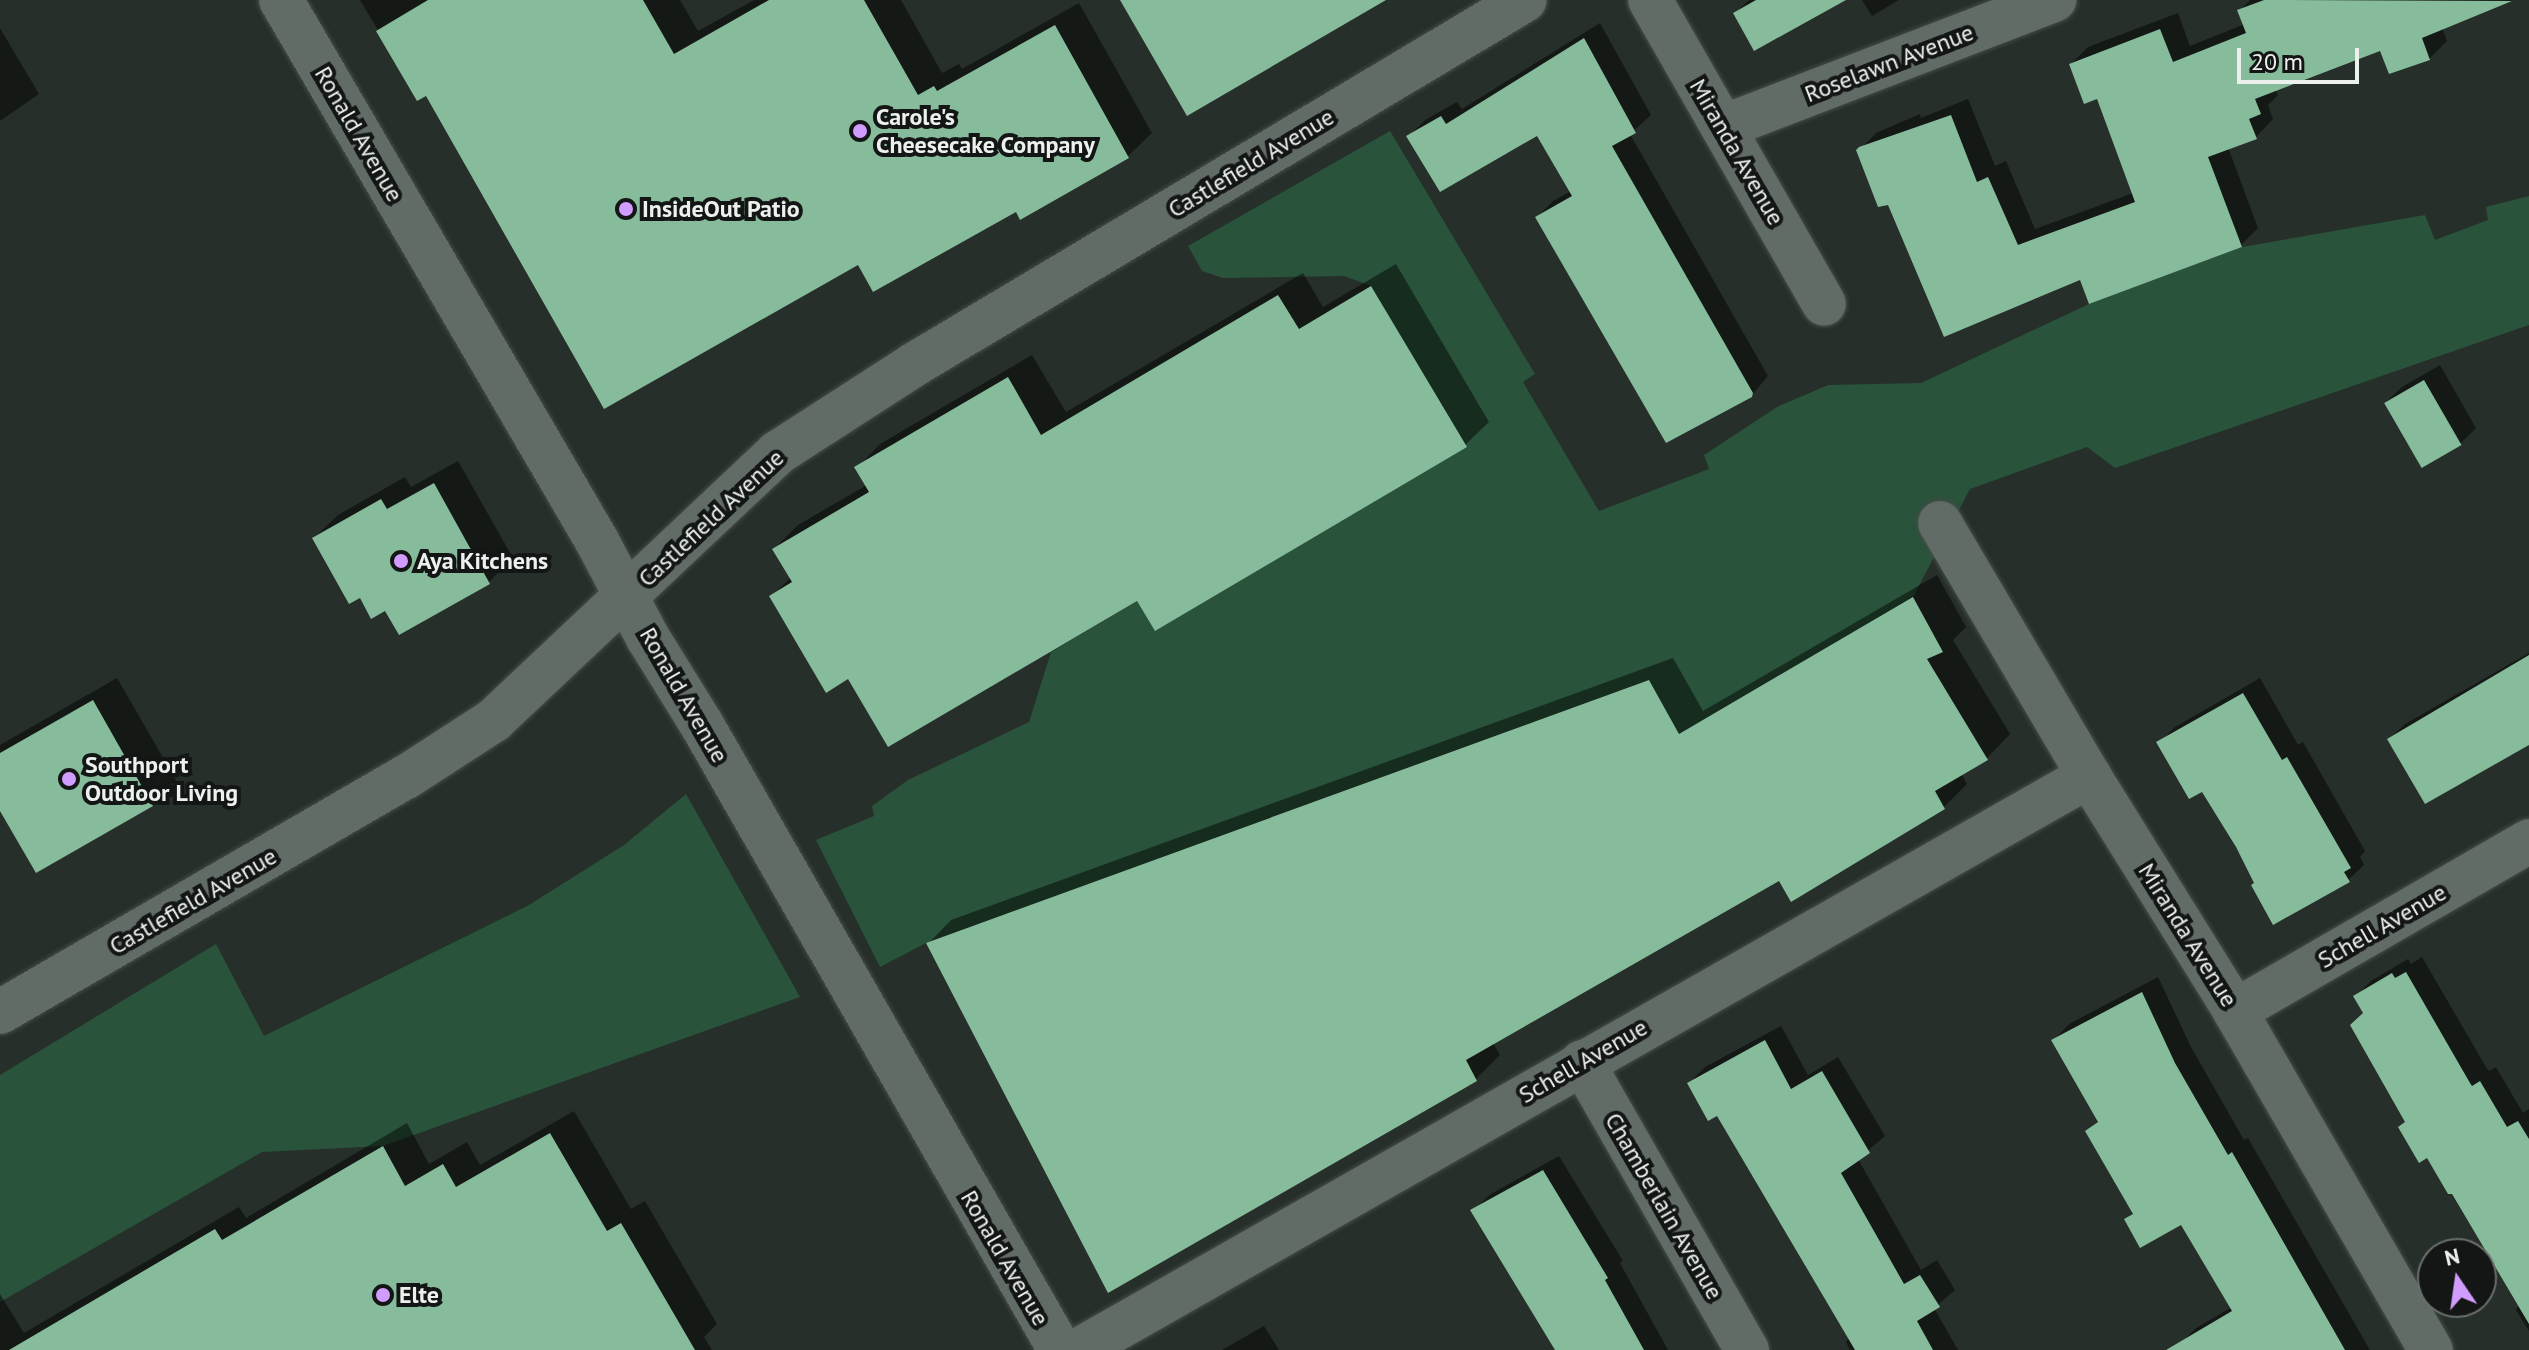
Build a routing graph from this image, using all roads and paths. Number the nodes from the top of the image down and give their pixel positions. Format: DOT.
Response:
graph roads {
  1 [pos="281,0"];
  2 [pos="1525,0"];
  3 [pos="1650,0"];
  4 [pos="2054,0"];
  5 [pos="1723,127"];
  6 [pos="1824,304"];
  7 [pos="1940,523"];
  8 [pos="627,595"];
  9 [pos="2089,776"];
  10 [pos="2529,841"];
  11 [pos="2235,1011"];
  12 [pos="0,1012"];
  13 [pos="1582,1062"];
  14 [pos="1060,1350"];
  15 [pos="1079,1350"];
  16 [pos="1747,1350"];
  17 [pos="2431,1350"];
  1 -- 8 [label="street, Ronald Avenue"];
  2 -- 8 [label="street, Castlefield Avenue"];
  3 -- 5 [label="street, Miranda Avenue"];
  4 -- 5 [label="street, Roselawn Avenue"];
  5 -- 6 [label="street, Miranda Avenue"];
  7 -- 9 [label="street, Miranda Avenue"];
  8 -- 12 [label="street, Castlefield Avenue"];
  8 -- 14 [label="street, Ronald Avenue"];
  9 -- 11 [label="street, Miranda Avenue"];
  9 -- 13 [label="street, Schell Avenue"];
  10 -- 11 [label="street, Schell Avenue"];
  11 -- 17 [label="street, Miranda Avenue"];
  13 -- 15 [label="street, Schell Avenue"];
  13 -- 16 [label="street, Chamberlain Avenue"];
}
